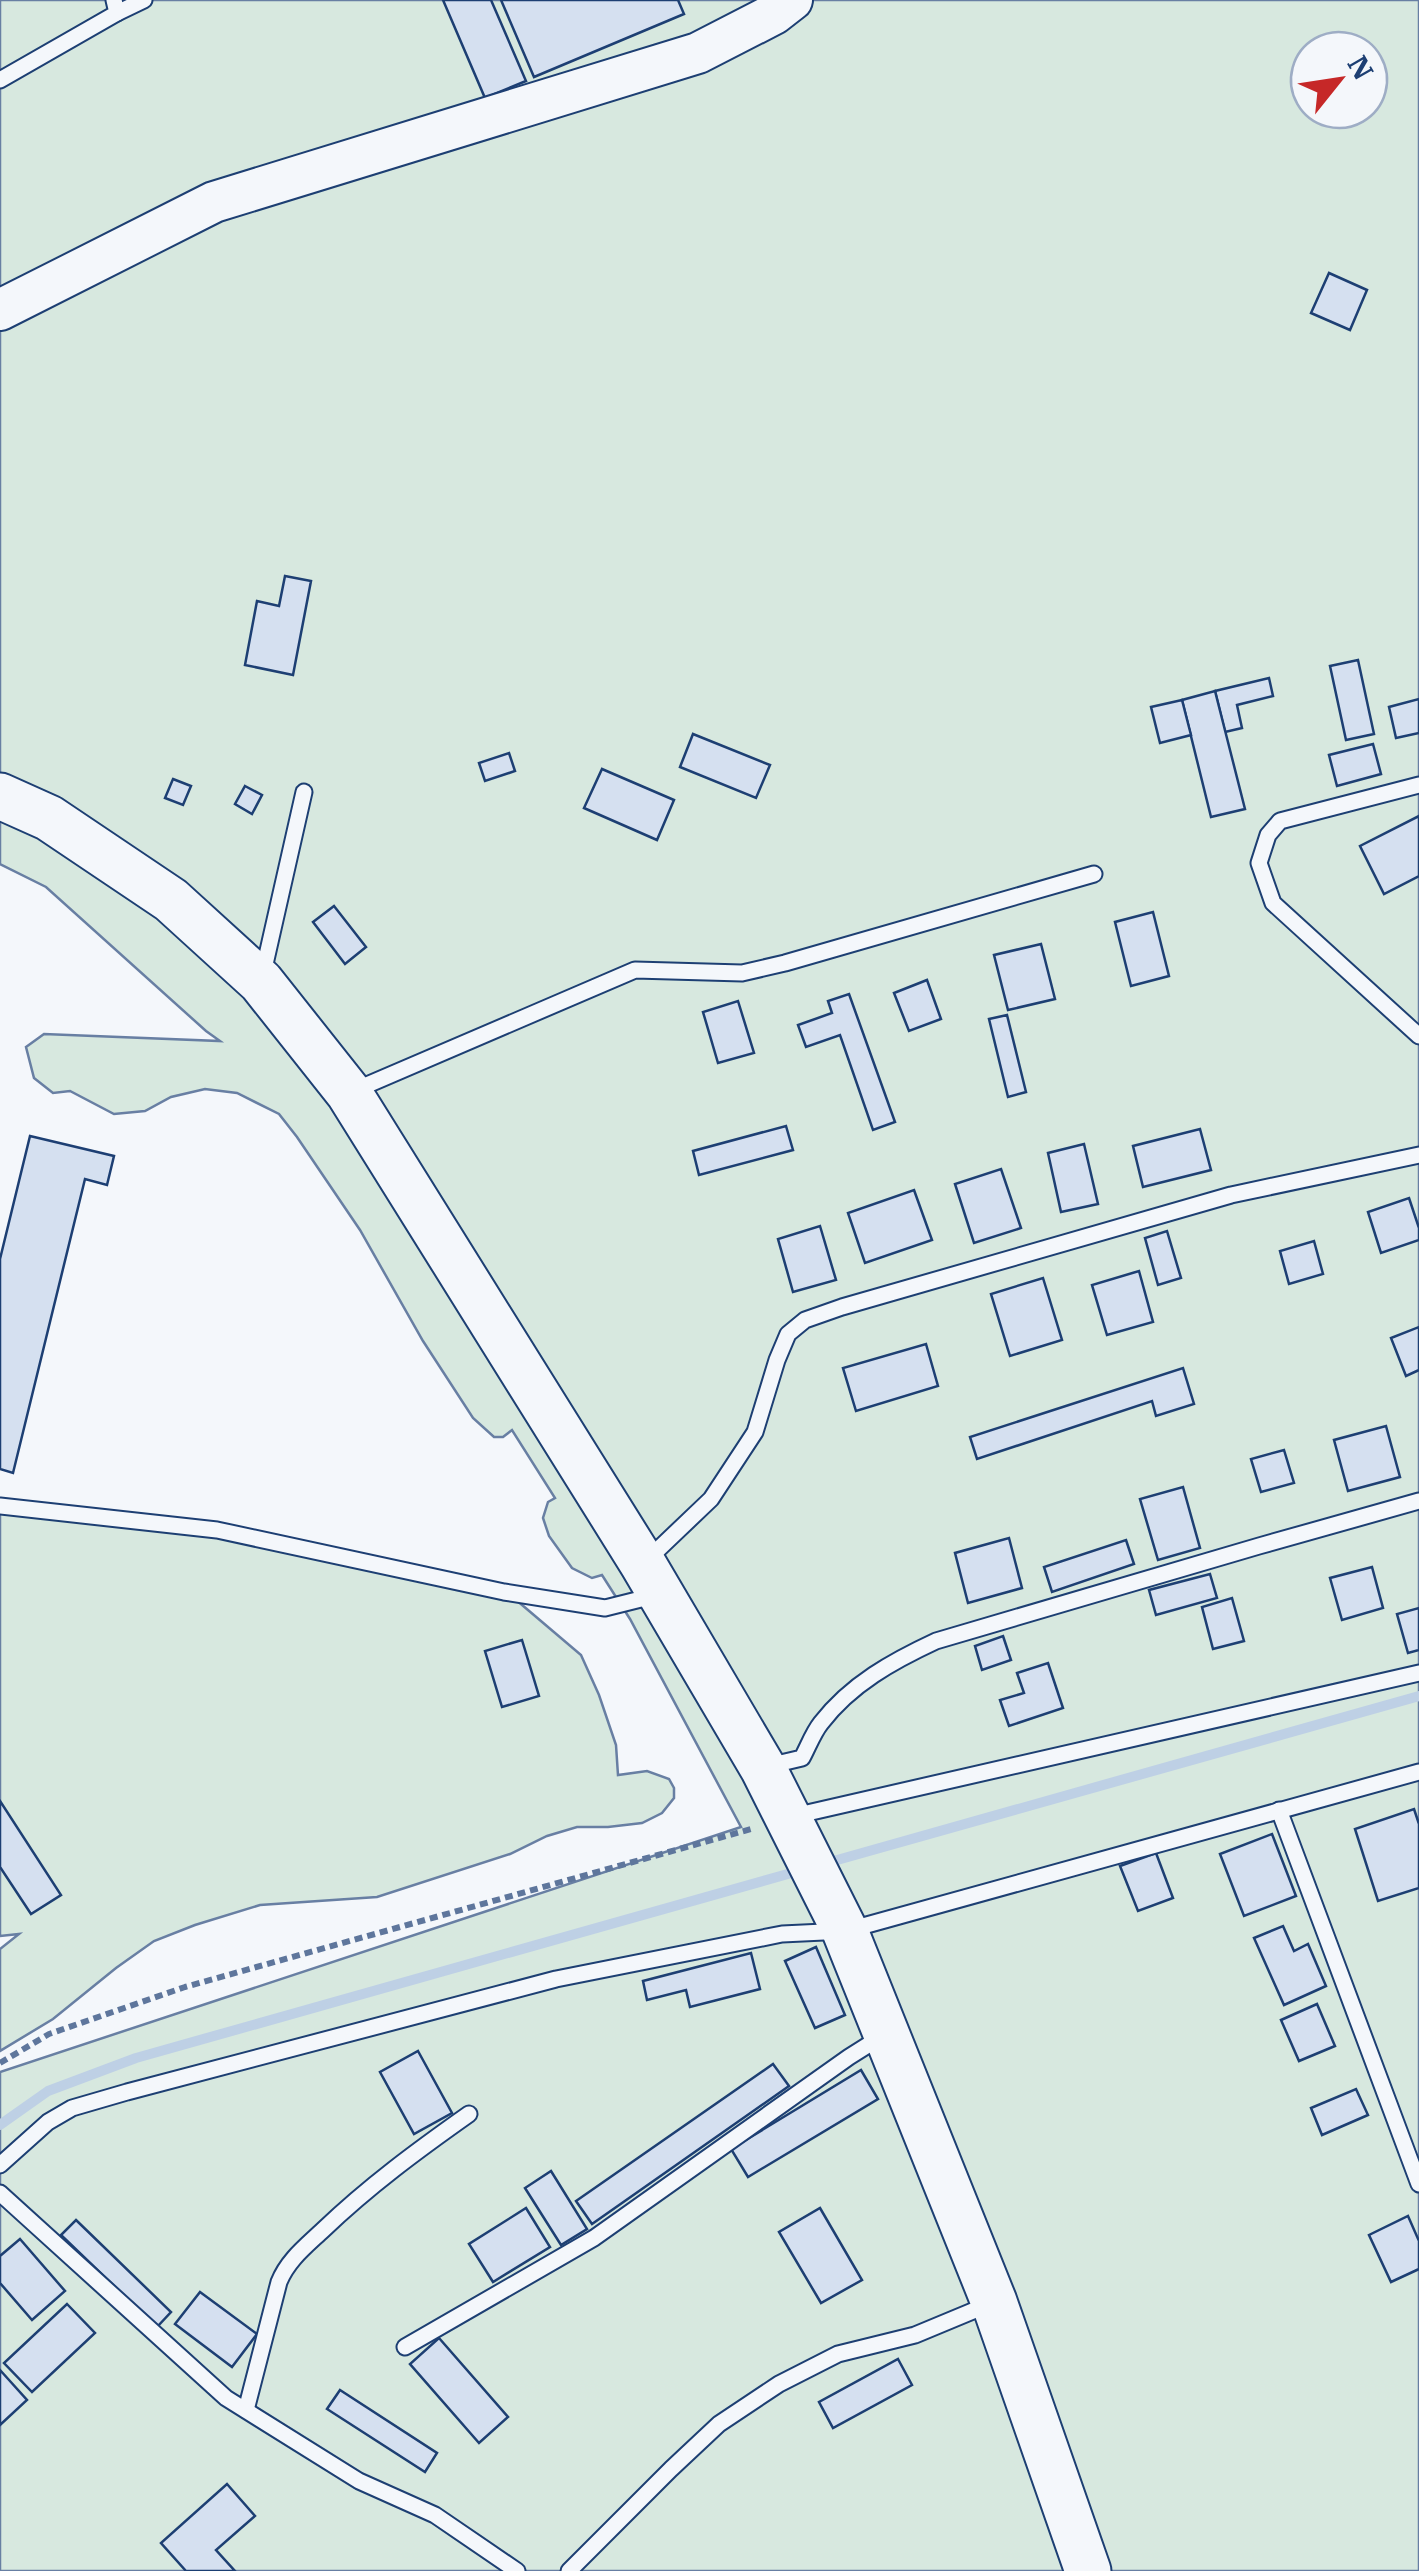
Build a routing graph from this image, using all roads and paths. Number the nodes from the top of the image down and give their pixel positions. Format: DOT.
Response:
graph roads {
  1 [pos="144,0"];
  2 [pos="792,0"];
  3 [pos="115,6"];
  4 [pos="0,80"];
  5 [pos="0,310"];
  6 [pos="1419,786"];
  7 [pos="304,792"];
  8 [pos="0,796"];
  9 [pos="1094,874"];
  10 [pos="262,982"];
  11 [pos="1419,1036"];
  12 [pos="350,1092"];
  13 [pos="1419,1155"];
  14 [pos="1419,1501"];
  15 [pos="0,1506"];
  16 [pos="652,1579"];
  17 [pos="1419,1672"];
  18 [pos="763,1768"];
  19 [pos="1419,1772"];
  20 [pos="1279,1810"];
  21 [pos="795,1829"];
  22 [pos="836,1913"];
  23 [pos="888,2033"];
  24 [pos="0,2063"];
  25 [pos="470,2114"];
  26 [pos="0,2166"];
  27 [pos="1419,2184"];
  28 [pos="0,2193"];
  29 [pos="994,2302"];
  30 [pos="405,2347"];
  31 [pos="246,2410"];
  32 [pos="517,2571"];
  33 [pos="569,2571"];
  34 [pos="1088,2571"];
  1 -- 3 [label="lane"];
  2 -- 5 [label="street"];
  3 -- 4 [label="lane"];
  6 -- 11 [label="lane"];
  7 -- 10 [label="lane"];
  8 -- 10 [label="main road"];
  9 -- 12 [label="lane"];
  10 -- 12 [label="main road"];
  12 -- 16 [label="main road"];
  13 -- 16 [label="lane"];
  14 -- 18 [label="lane"];
  15 -- 16 [label="lane"];
  16 -- 18 [label="main road"];
  17 -- 21 [label="lane"];
  18 -- 21 [label="main road"];
  19 -- 20 [label="lane"];
  20 -- 22 [label="lane"];
  20 -- 27 [label="lane"];
  21 -- 22 [label="main road"];
  21 -- 24 [label="path"];
  22 -- 23 [label="main road"];
  22 -- 26 [label="lane"];
  23 -- 29 [label="main road"];
  23 -- 30 [label="lane"];
  25 -- 31 [label="lane"];
  28 -- 31 [label="lane"];
  29 -- 33 [label="lane"];
  29 -- 34 [label="main road"];
  31 -- 32 [label="lane"];
}
